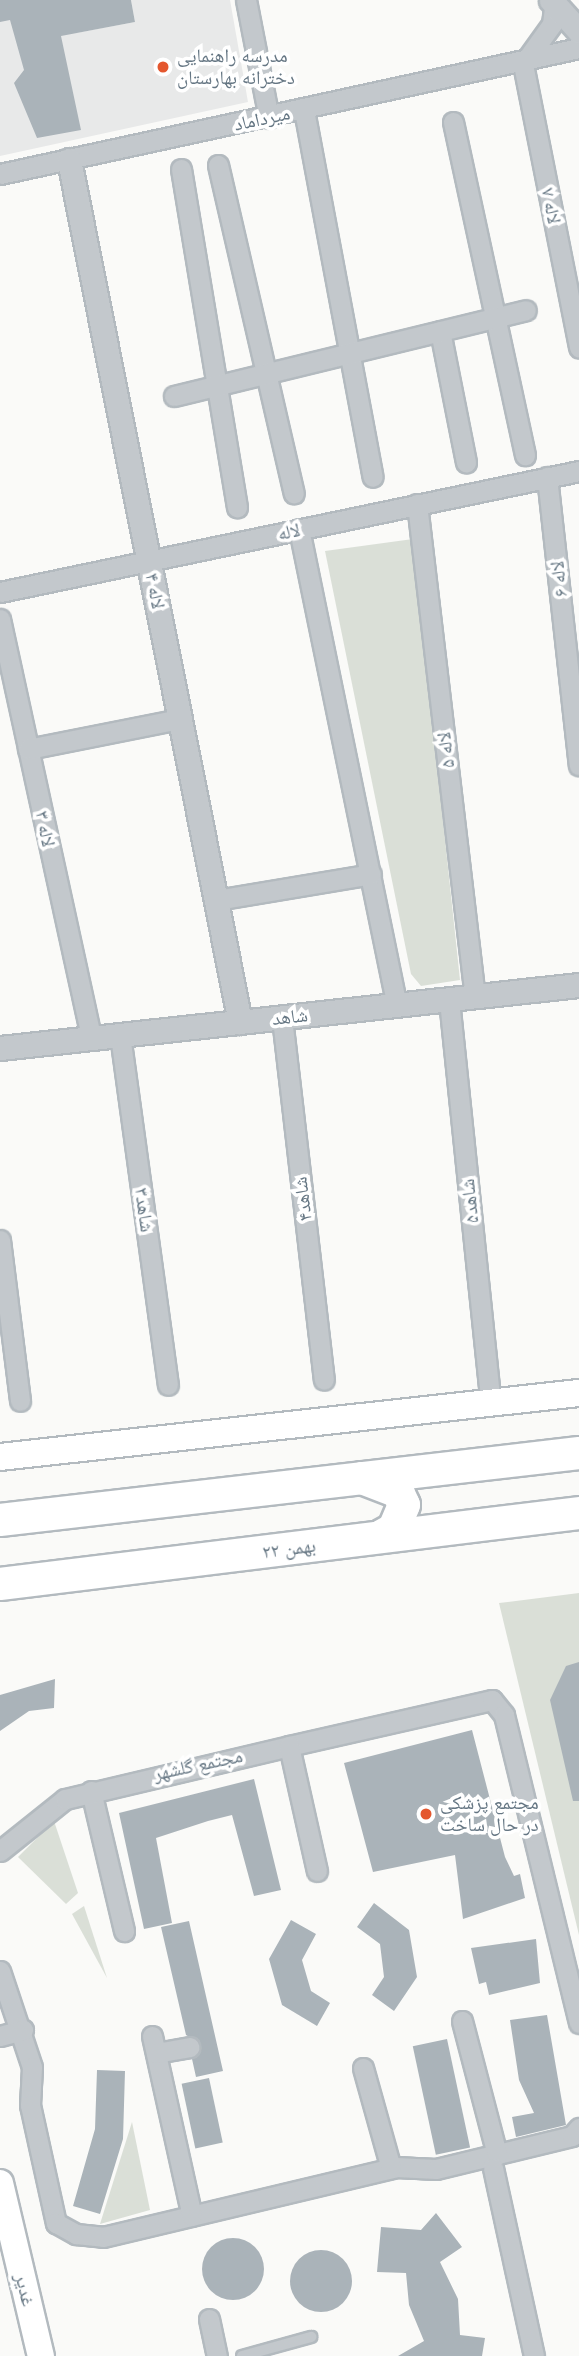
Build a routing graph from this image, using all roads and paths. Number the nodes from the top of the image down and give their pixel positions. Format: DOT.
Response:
graph roads {
  1 [pos="246,0"];
  2 [pos="552,4"];
  3 [pos="579,31"];
  4 [pos="579,48"];
  5 [pos="523,64"];
  6 [pos="304,110"];
  7 [pos="269,118"];
  8 [pos="453,122"];
  9 [pos="69,160"];
  10 [pos="218,165"];
  11 [pos="181,169"];
  12 [pos="0,174"];
  13 [pos="526,310"];
  14 [pos="494,319"];
  15 [pos="440,331"];
  16 [pos="579,348"];
  17 [pos="349,353"];
  18 [pos="270,373"];
  19 [pos="217,381"];
  20 [pos="174,396"];
  21 [pos="525,455"];
  22 [pos="466,463"];
  23 [pos="579,471"];
  24 [pos="373,477"];
  25 [pos="547,477"];
  26 [pos="294,493"];
  27 [pos="417,504"];
  28 [pos="237,507"];
  29 [pos="299,529"];
  30 [pos="149,562"];
  31 [pos="0,592"];
  32 [pos="0,619"];
  33 [pos="180,719"];
  34 [pos="28,749"];
  35 [pos="579,765"];
  36 [pos="371,874"];
  37 [pos="216,900"];
  38 [pos="579,985"];
  39 [pos="475,997"];
  40 [pos="449,1000"];
  41 [pos="397,1005"];
  42 [pos="282,1018"];
  43 [pos="240,1022"];
  44 [pos="120,1035"];
  45 [pos="92,1038"];
  46 [pos="0,1048"];
  47 [pos="0,1240"];
  48 [pos="324,1380"];
  49 [pos="169,1385"];
  50 [pos="579,1393"];
  51 [pos="20,1401"];
  52 [pos="491,1403"];
  53 [pos="579,1453"];
  54 [pos="0,1457"];
  55 [pos="362,1478"];
  56 [pos="579,1513"];
  57 [pos="0,1520"];
  58 [pos="383,1535"];
  59 [pos="0,1584"];
  60 [pos="289,1746"];
  61 [pos="91,1791"];
  62 [pos="0,1851"];
  63 [pos="317,1871"];
  64 [pos="124,1931"];
  65 [pos="0,1971"];
  66 [pos="462,2021"];
  67 [pos="579,2022"];
  68 [pos="23,2029"];
  69 [pos="0,2036"];
  70 [pos="189,2047"];
  71 [pos="363,2068"];
  72 [pos="579,2128"];
  73 [pos="495,2161"];
  74 [pos="391,2168"];
  75 [pos="0,2183"];
  76 [pos="192,2216"];
  77 [pos="209,2319"];
  78 [pos="311,2337"];
  79 [pos="41,2356"];
  80 [pos="217,2356"];
  81 [pos="242,2356"];
  82 [pos="534,2356"];
  1 -- 7 [label="street"];
  2 -- 3 [label="street"];
  2 -- 5 [label="street"];
  4 -- 5 [label="street, میرداماد"];
  5 -- 6 [label="street, میرداماد"];
  5 -- 16 [label="street, لاله ۷"];
  6 -- 7 [label="street, میرداماد"];
  6 -- 17 [label="street"];
  7 -- 9 [label="street, میرداماد"];
  8 -- 14 [label="street"];
  9 -- 12 [label="street, میرداماد"];
  9 -- 30 [label="street, لاله ۴"];
  10 -- 18 [label="street"];
  11 -- 19 [label="street"];
  13 -- 14 [label="street"];
  14 -- 15 [label="street"];
  14 -- 21 [label="street"];
  15 -- 17 [label="street"];
  15 -- 22 [label="street"];
  17 -- 18 [label="street"];
  17 -- 24 [label="street"];
  18 -- 19 [label="street"];
  18 -- 26 [label="street"];
  19 -- 20 [label="street"];
  19 -- 28 [label="street"];
  23 -- 25 [label="street, لاله"];
  25 -- 27 [label="street, لاله"];
  25 -- 35 [label="street, لاله ۶"];
  27 -- 29 [label="street, لاله"];
  27 -- 39 [label="street, لاله ۵"];
  29 -- 30 [label="street, لاله"];
  29 -- 36 [label="street"];
  30 -- 31 [label="street, لاله"];
  30 -- 33 [label="street, لاله ۴"];
  32 -- 34 [label="street, لاله ۳"];
  33 -- 34 [label="street"];
  33 -- 37 [label="street, لاله ۴"];
  34 -- 45 [label="street, لاله ۳"];
  36 -- 37 [label="street"];
  36 -- 41 [label="street"];
  37 -- 43 [label="street, لاله ۴"];
  38 -- 39 [label="street, شاهد"];
  39 -- 40 [label="street, شاهد"];
  40 -- 41 [label="street, شاهد"];
  40 -- 52 [label="street, شاهد۵"];
  41 -- 42 [label="street, شاهد"];
  42 -- 43 [label="street, شاهد"];
  42 -- 48 [label="street, شاهد۴"];
  43 -- 44 [label="street, شاهد"];
  44 -- 45 [label="street, شاهد"];
  44 -- 49 [label="street, شاهد۳"];
  45 -- 46 [label="street, شاهد"];
  47 -- 51 [label="street"];
  50 -- 52 [label="main road"];
  52 -- 54 [label="main road"];
  53 -- 55 [label="highway"];
  55 -- 57 [label="highway"];
  55 -- 58 [label="highway"];
  56 -- 58 [label="highway, ۲۲ بهمن"];
  58 -- 59 [label="highway, ۲۲ بهمن"];
  60 -- 61 [label="street, مجتمع گلشهر"];
  60 -- 63 [label="street"];
  60 -- 67 [label="street, مجتمع گلشهر"];
  61 -- 62 [label="street, مجتمع گلشهر"];
  61 -- 64 [label="street"];
  65 -- 68 [label="street"];
  66 -- 73 [label="street"];
  68 -- 69 [label="street"];
  68 -- 76 [label="street"];
  70 -- 76 [label="street"];
  71 -- 74 [label="street"];
  72 -- 73 [label="street"];
  73 -- 74 [label="street"];
  73 -- 82 [label="street"];
  74 -- 76 [label="street"];
  75 -- 79 [label="main road, غدیر"];
  77 -- 80 [label="street"];
  78 -- 81 [label="lane"];
}
